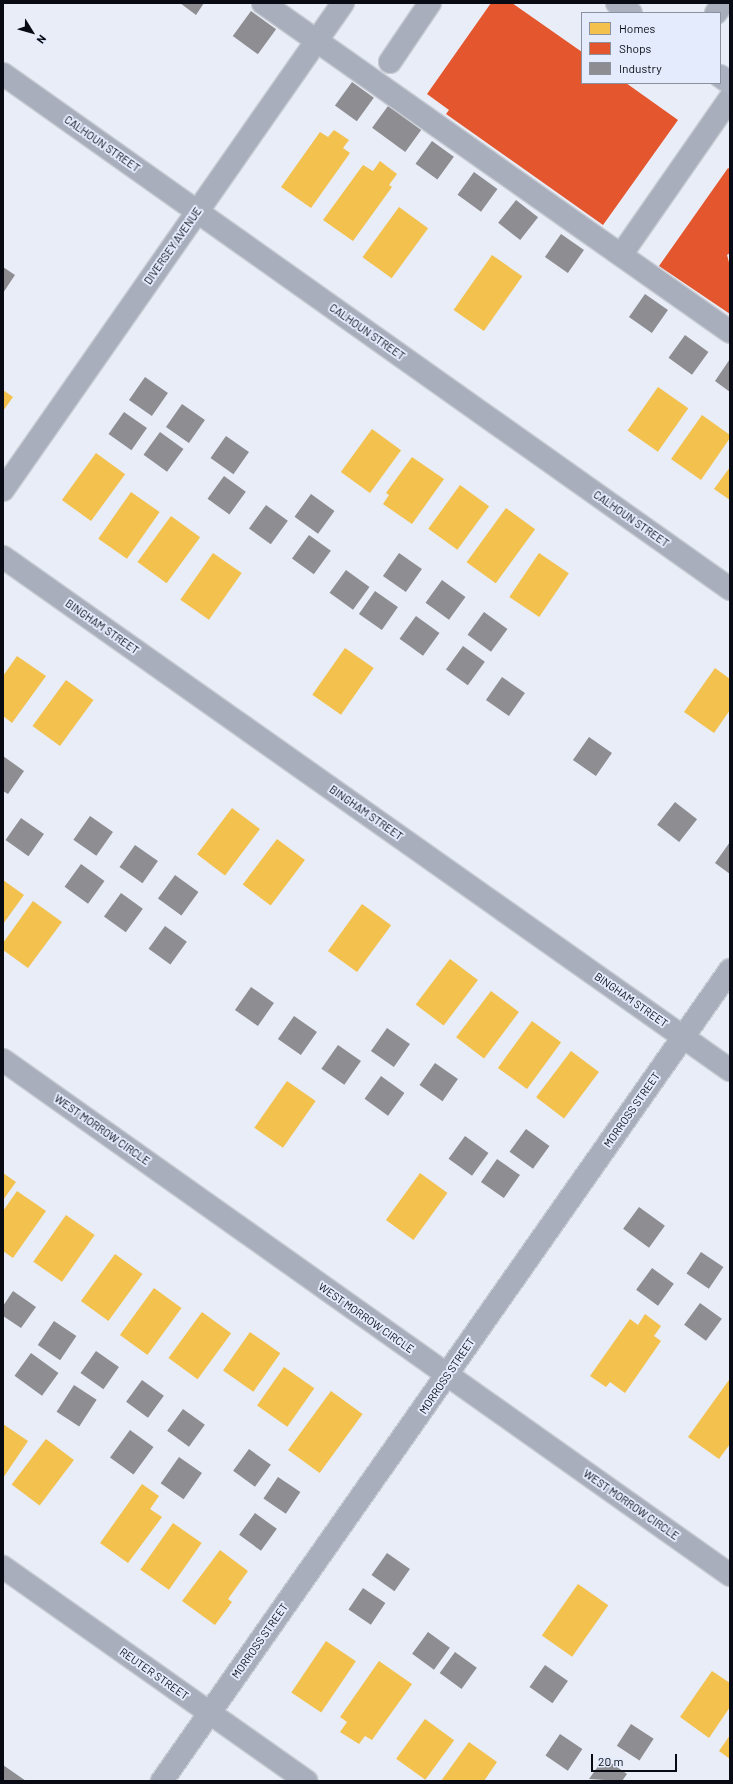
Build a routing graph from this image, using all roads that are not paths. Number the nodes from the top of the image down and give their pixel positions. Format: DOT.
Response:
graph roads {
  1 [pos="263,3"];
  2 [pos="342,3"];
  3 [pos="430,3"];
  4 [pos="617,3"];
  5 [pos="723,3"];
  6 [pos="630,12"];
  7 [pos="717,12"];
  8 [pos="317,40"];
  9 [pos="390,62"];
  10 [pos="3,74"];
  11 [pos="721,77"];
  12 [pos="730,83"];
  13 [pos="730,98"];
  14 [pos="197,212"];
  15 [pos="621,255"];
  16 [pos="730,332"];
  17 [pos="3,490"];
  18 [pos="3,557"];
  19 [pos="730,589"];
  20 [pos="730,970"];
  21 [pos="684,1037"];
  22 [pos="3,1060"];
  23 [pos="730,1070"];
  24 [pos="447,1375"];
  25 [pos="3,1567"];
  26 [pos="730,1575"];
  27 [pos="210,1714"];
  28 [pos="162,1781"];
  29 [pos="306,1781"];
  1 -- 8 [label="street"];
  2 -- 8 [label="street, DIVERSEY AVENUE"];
  3 -- 9 [label="street"];
  4 -- 6 [label="main road"];
  5 -- 7 [label="street"];
  8 -- 14 [label="street, DIVERSEY AVENUE"];
  8 -- 15 [label="street"];
  10 -- 14 [label="street, CALHOUN STREET"];
  11 -- 12 [label="main road"];
  13 -- 15 [label="street"];
  14 -- 17 [label="street, DIVERSEY AVENUE"];
  14 -- 19 [label="street, CALHOUN STREET"];
  15 -- 16 [label="street"];
  18 -- 21 [label="street, BINGHAM STREET"];
  20 -- 21 [label="street, MORROSS STREET"];
  21 -- 23 [label="street, BINGHAM STREET"];
  21 -- 24 [label="street, MORROSS STREET"];
  22 -- 24 [label="street, WEST MORROW CIRCLE"];
  24 -- 26 [label="street, WEST MORROW CIRCLE"];
  24 -- 27 [label="street, MORROSS STREET"];
  25 -- 27 [label="street, REUTER STREET"];
  27 -- 28 [label="street, MORROSS STREET"];
  27 -- 29 [label="street, REUTER STREET"];
}
